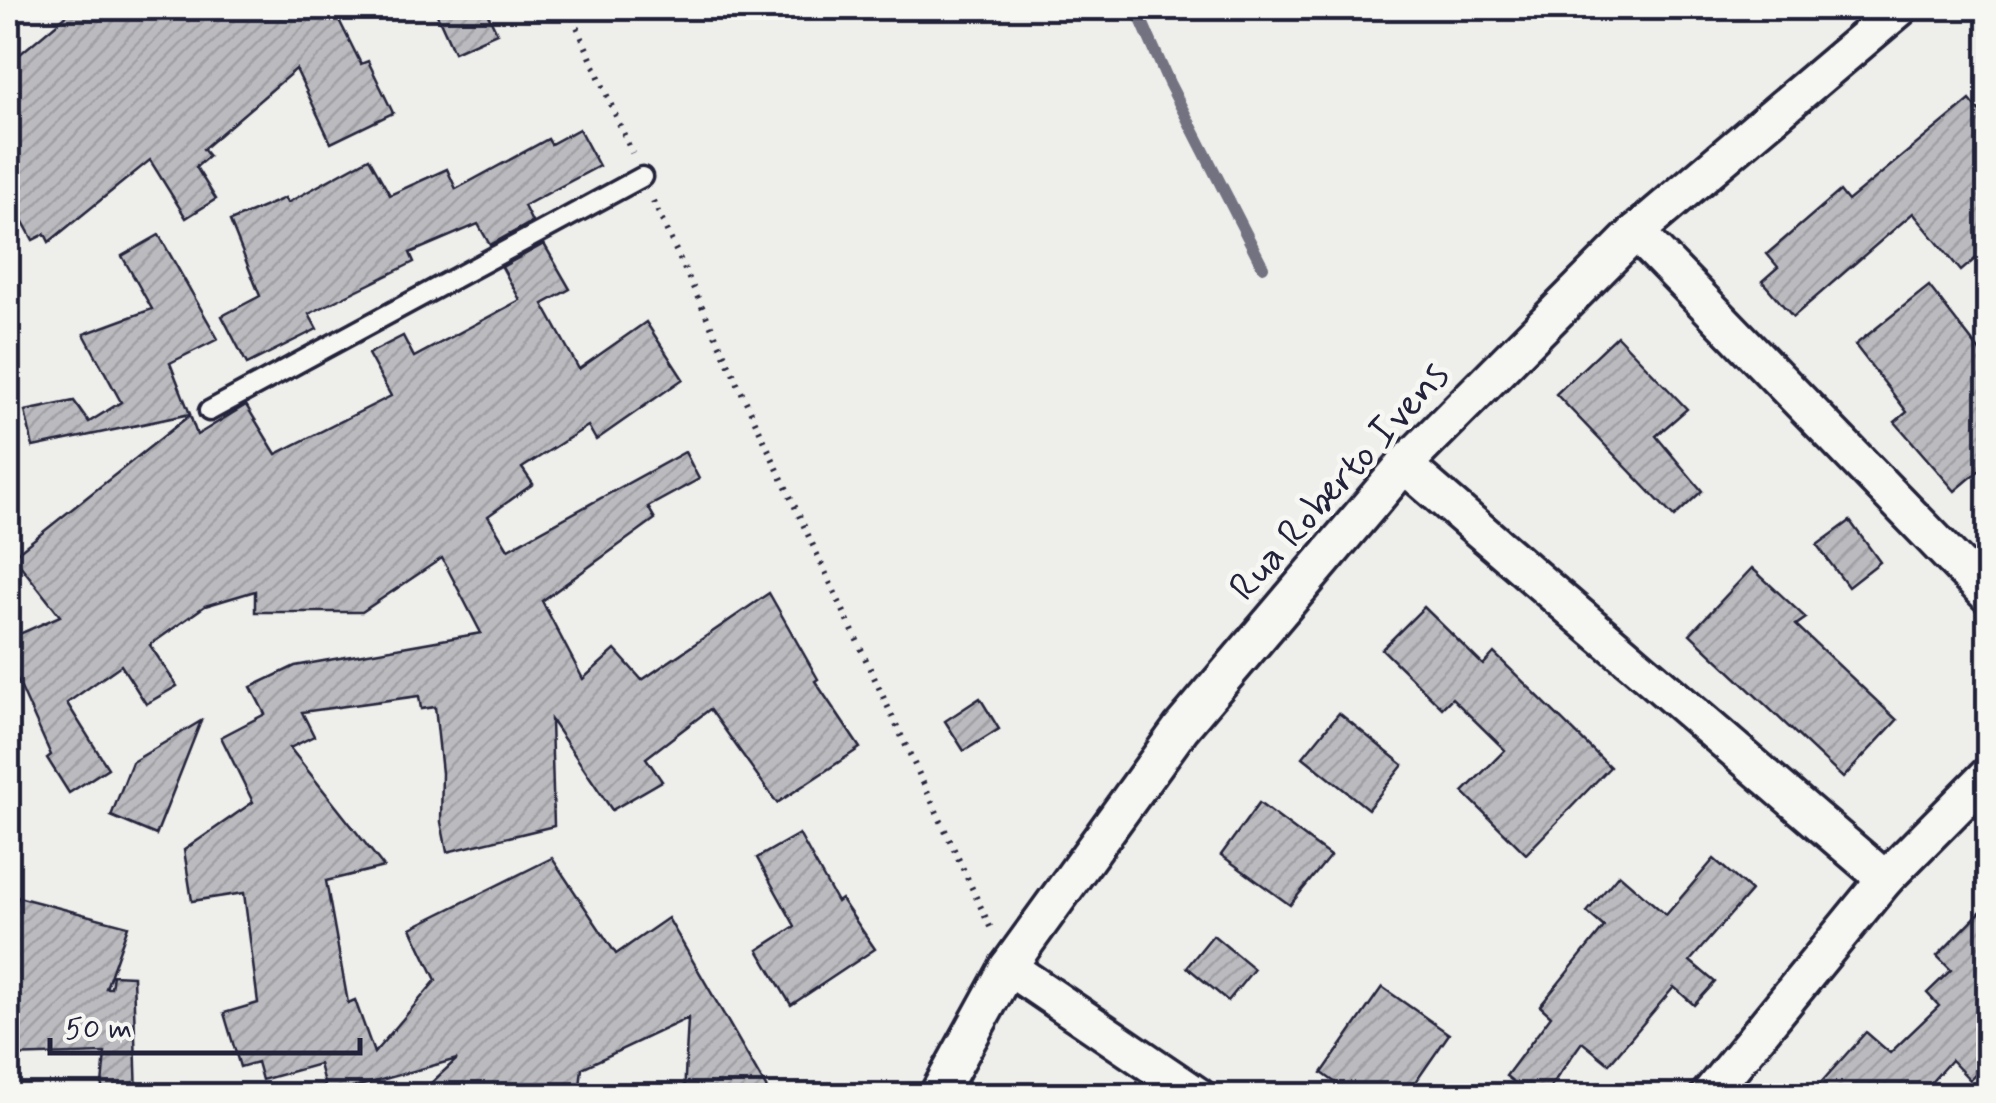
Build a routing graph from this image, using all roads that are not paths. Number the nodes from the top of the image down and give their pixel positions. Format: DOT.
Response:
graph roads {
  1 [pos="1900,8"];
  2 [pos="642,178"];
  3 [pos="1636,232"];
  4 [pos="209,411"];
  5 [pos="1404,465"];
  6 [pos="1988,595"];
  7 [pos="1988,774"];
  8 [pos="1885,879"];
  9 [pos="1008,967"];
  10 [pos="937,1096"];
  11 [pos="1198,1096"];
  12 [pos="1708,1096"];
  1 -- 3 [label="street, Rua Roberto Ivens"];
  2 -- 4 [label="lane"];
  3 -- 5 [label="street, Rua Roberto Ivens"];
  3 -- 6 [label="street"];
  5 -- 8 [label="street"];
  5 -- 9 [label="street, Rua Roberto Ivens"];
  7 -- 8 [label="street"];
  8 -- 12 [label="street"];
  9 -- 10 [label="street, Rua Roberto Ivens"];
  9 -- 11 [label="street"];
}
